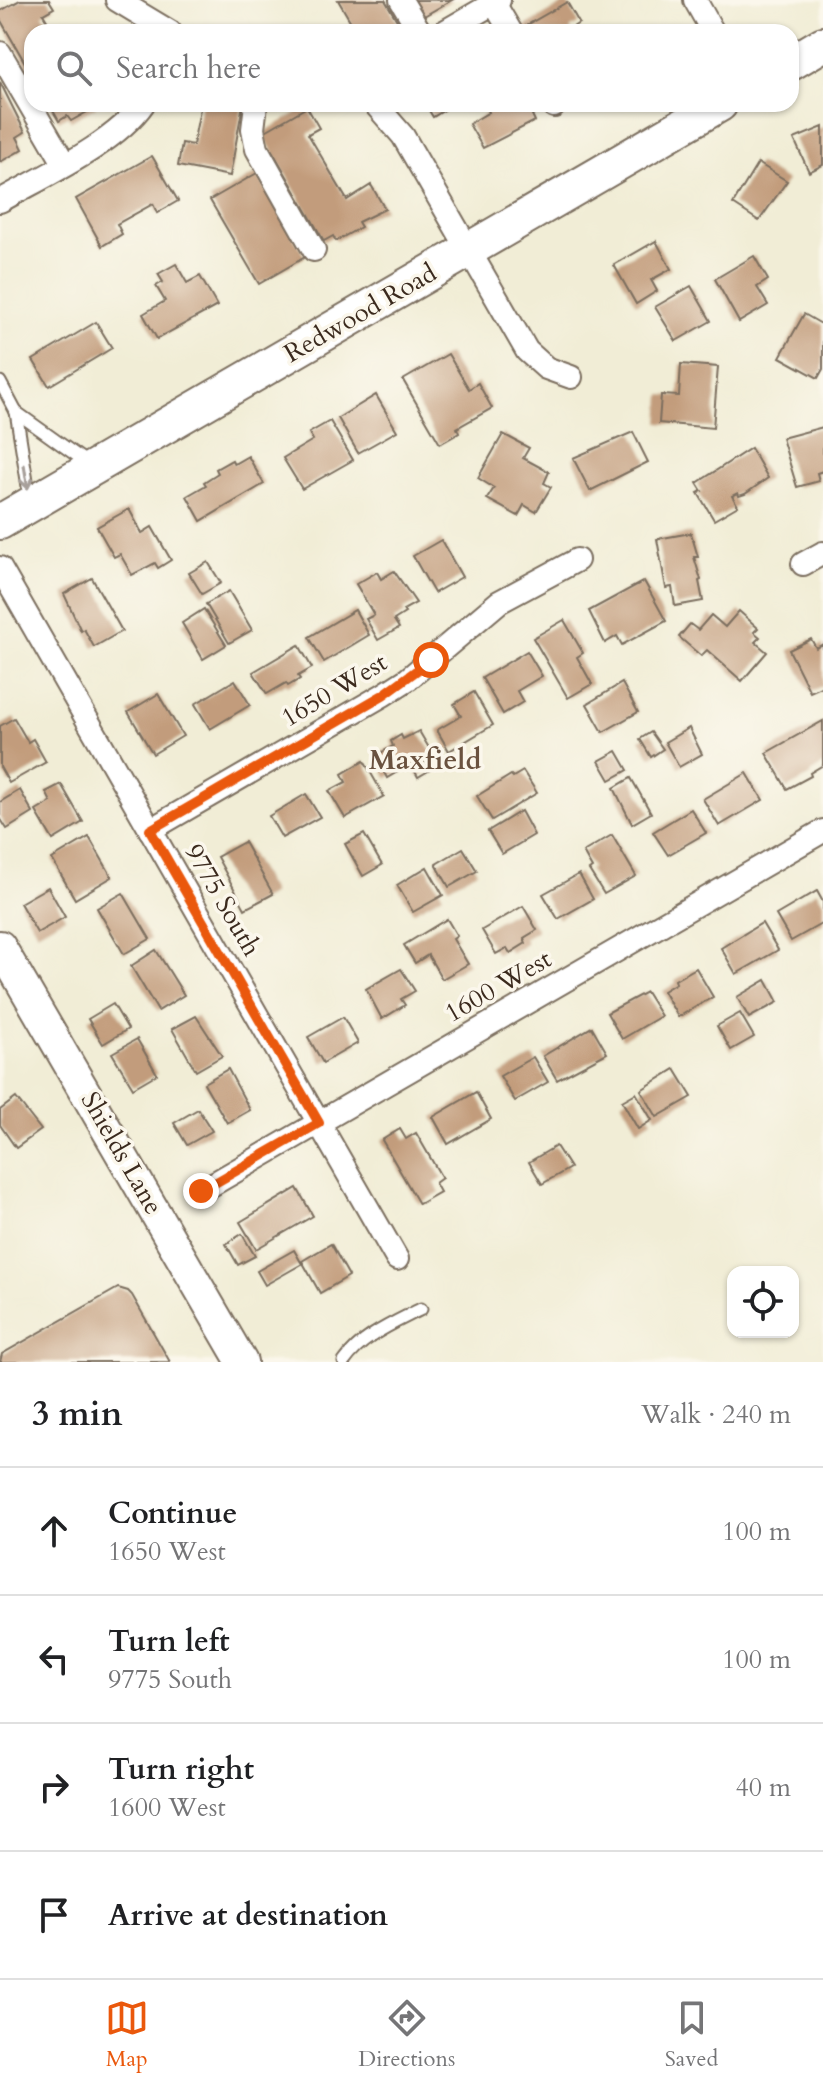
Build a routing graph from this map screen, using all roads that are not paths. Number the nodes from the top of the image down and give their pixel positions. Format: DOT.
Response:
graph roads {
  1 [pos="117,0"];
  2 [pos="401,0"];
  3 [pos="695,0"];
  4 [pos="496,2"];
  5 [pos="157,24"];
  6 [pos="415,24"];
  7 [pos="458,24"];
  8 [pos="507,24"];
  9 [pos="708,24"];
  10 [pos="823,44"];
  11 [pos="0,53"];
  12 [pos="799,58"];
  13 [pos="24,94"];
  14 [pos="34,112"];
  15 [pos="137,112"];
  16 [pos="255,112"];
  17 [pos="382,112"];
  18 [pos="706,112"];
  19 [pos="64,163"];
  20 [pos="0,201"];
  21 [pos="314,250"];
  22 [pos="468,250"];
  23 [pos="571,377"];
  24 [pos="0,382"];
  25 [pos="16,412"];
  26 [pos="94,467"];
  27 [pos="31,504"];
  28 [pos="0,522"];
  29 [pos="823,553"];
  30 [pos="577,560"];
  31 [pos="803,564"];
  32 [pos="0,568"];
  33 [pos="150,830"];
  34 [pos="823,831"];
  35 [pos="0,946"];
  36 [pos="319,1123"];
  37 [pos="201,1191"];
  38 [pos="397,1259"];
  39 [pos="421,1309"];
  40 [pos="242,1362"];
  41 [pos="344,1362"];
  1 -- 5 [label="street"];
  2 -- 6 [label="street"];
  3 -- 9 [label="street"];
  4 -- 7 [label="street"];
  4 -- 8 [label="street"];
  10 -- 12 [label="main road"];
  11 -- 13 [label="street"];
  14 -- 19 [label="street"];
  15 -- 19 [label="street"];
  16 -- 21 [label="street"];
  17 -- 22 [label="street"];
  18 -- 22 [label="main road, Redwood Road"];
  19 -- 20 [label="street"];
  22 -- 23 [label="street"];
  22 -- 26 [label="main road, Redwood Road"];
  24 -- 25 [label="lane"];
  25 -- 26 [label="lane"];
  25 -- 27 [label="lane, one-way"];
  26 -- 27 [label="main road, Redwood Road"];
  27 -- 28 [label="main road, Redwood Road"];
  29 -- 31 [label="street"];
  30 -- 33 [label="street, 1650 West"];
  32 -- 33 [label="street, 9775 South"];
  33 -- 36 [label="street, 9775 South"];
  34 -- 36 [label="street, 1600 West"];
  35 -- 40 [label="main road, Shields Lane"];
  36 -- 37 [label="street, 1600 West"];
  36 -- 38 [label="street, 9775 South"];
  39 -- 41 [label="lane"];
}
